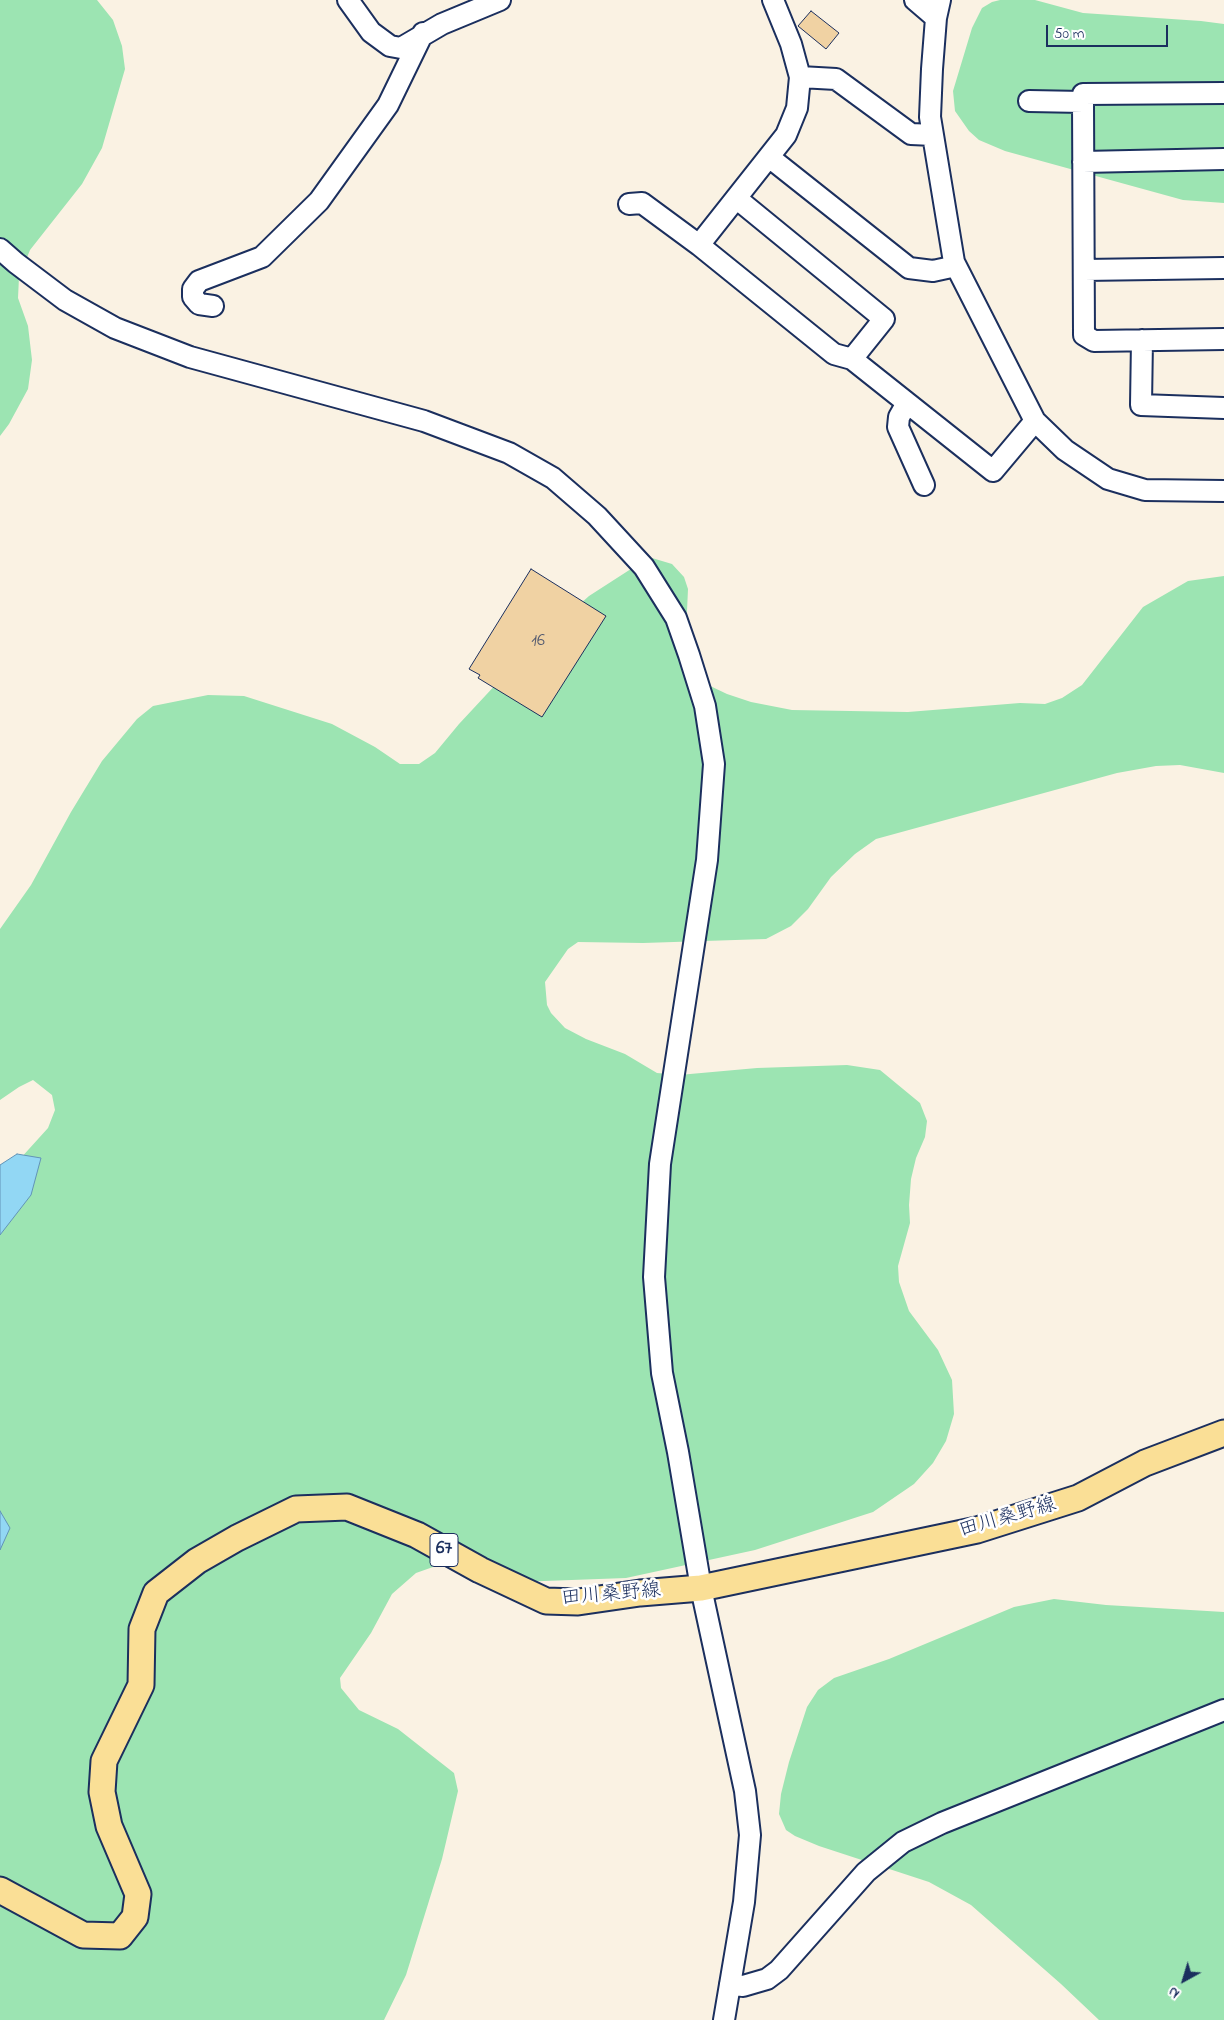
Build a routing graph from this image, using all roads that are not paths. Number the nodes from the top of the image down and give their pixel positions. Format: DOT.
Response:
graph roads {
  1 [pos="348,0"];
  2 [pos="500,0"];
  3 [pos="773,0"];
  4 [pos="915,0"];
  5 [pos="938,9"];
  6 [pos="423,33"];
  7 [pos="800,77"];
  8 [pos="1224,93"];
  9 [pos="1029,101"];
  10 [pos="1083,102"];
  11 [pos="933,135"];
  12 [pos="769,157"];
  13 [pos="1224,159"];
  14 [pos="1084,162"];
  15 [pos="736,198"];
  16 [pos="629,204"];
  17 [pos="698,245"];
  18 [pos="0,249"];
  19 [pos="956,266"];
  20 [pos="1224,268"];
  21 [pos="1084,270"];
  22 [pos="213,306"];
  23 [pos="1224,339"];
  24 [pos="1142,340"];
  25 [pos="852,359"];
  26 [pos="907,403"];
  27 [pos="1224,408"];
  28 [pos="1035,421"];
  29 [pos="924,485"];
  30 [pos="1224,491"];
  31 [pos="1224,1433"];
  32 [pos="701,1588"];
  33 [pos="1224,1710"];
  34 [pos="0,1890"];
  35 [pos="730,1984"];
  36 [pos="724,2020"];
  1 -- 6 [label="street"];
  2 -- 6 [label="street"];
  3 -- 7 [label="street"];
  4 -- 5 [label="street"];
  5 -- 11 [label="street"];
  6 -- 22 [label="street"];
  7 -- 11 [label="street"];
  7 -- 12 [label="street"];
  8 -- 10 [label="street"];
  9 -- 10 [label="street"];
  10 -- 14 [label="street"];
  11 -- 19 [label="street"];
  12 -- 15 [label="street"];
  12 -- 19 [label="street"];
  13 -- 14 [label="street"];
  14 -- 21 [label="street"];
  15 -- 17 [label="street"];
  15 -- 25 [label="street"];
  16 -- 17 [label="street"];
  17 -- 25 [label="street"];
  18 -- 32 [label="street"];
  19 -- 28 [label="street"];
  20 -- 21 [label="street"];
  21 -- 24 [label="street"];
  23 -- 24 [label="street"];
  24 -- 27 [label="street"];
  25 -- 26 [label="street"];
  26 -- 28 [label="street"];
  26 -- 29 [label="street"];
  28 -- 30 [label="street"];
  31 -- 32 [label="main road, 田川桑野線 / 67"];
  32 -- 34 [label="main road, 田川桑野線 / 67"];
  32 -- 35 [label="street"];
  33 -- 35 [label="street"];
  35 -- 36 [label="street"];
}
